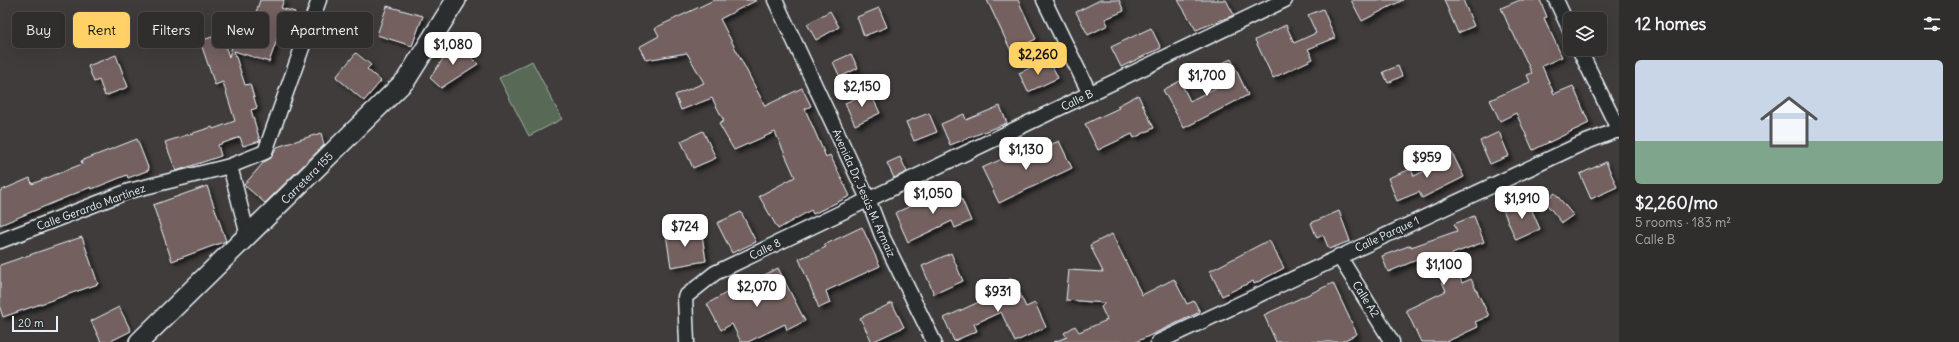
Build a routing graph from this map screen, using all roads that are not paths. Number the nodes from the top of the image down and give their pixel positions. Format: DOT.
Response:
graph roads {
  1 [pos="319,0"];
  2 [pos="456,0"];
  3 [pos="774,0"];
  4 [pos="1044,0"];
  5 [pos="1285,0"];
  6 [pos="1556,0"];
  7 [pos="1563,15"];
  8 [pos="1582,56"];
  9 [pos="1090,94"];
  10 [pos="1619,131"];
  11 [pos="230,166"];
  12 [pos="868,199"];
  13 [pos="248,236"];
  14 [pos="0,241"];
  15 [pos="1339,256"];
  16 [pos="139,342"];
  17 [pos="687,342"];
  18 [pos="934,342"];
  19 [pos="1158,342"];
  20 [pos="1392,342"];
  1 -- 11 [label="street, Calle Gerardo Martínez"];
  2 -- 13 [label="street, Carretera 155"];
  3 -- 12 [label="street, Avenida Dr. Jesús M. Armaiz"];
  4 -- 9 [label="street"];
  5 -- 9 [label="street, Calle B"];
  6 -- 7 [label="street"];
  8 -- 10 [label="street"];
  9 -- 12 [label="street, Calle B"];
  10 -- 15 [label="street, Calle Parque 1"];
  11 -- 13 [label="street"];
  11 -- 14 [label="street, Calle Gerardo Martínez"];
  12 -- 17 [label="street, Calle 8"];
  12 -- 18 [label="street, Avenida Dr. Jesús M. Armaiz"];
  13 -- 16 [label="street, Carretera 155"];
  15 -- 19 [label="street, Calle Parque 1"];
  15 -- 20 [label="street, Calle A2"];
}
